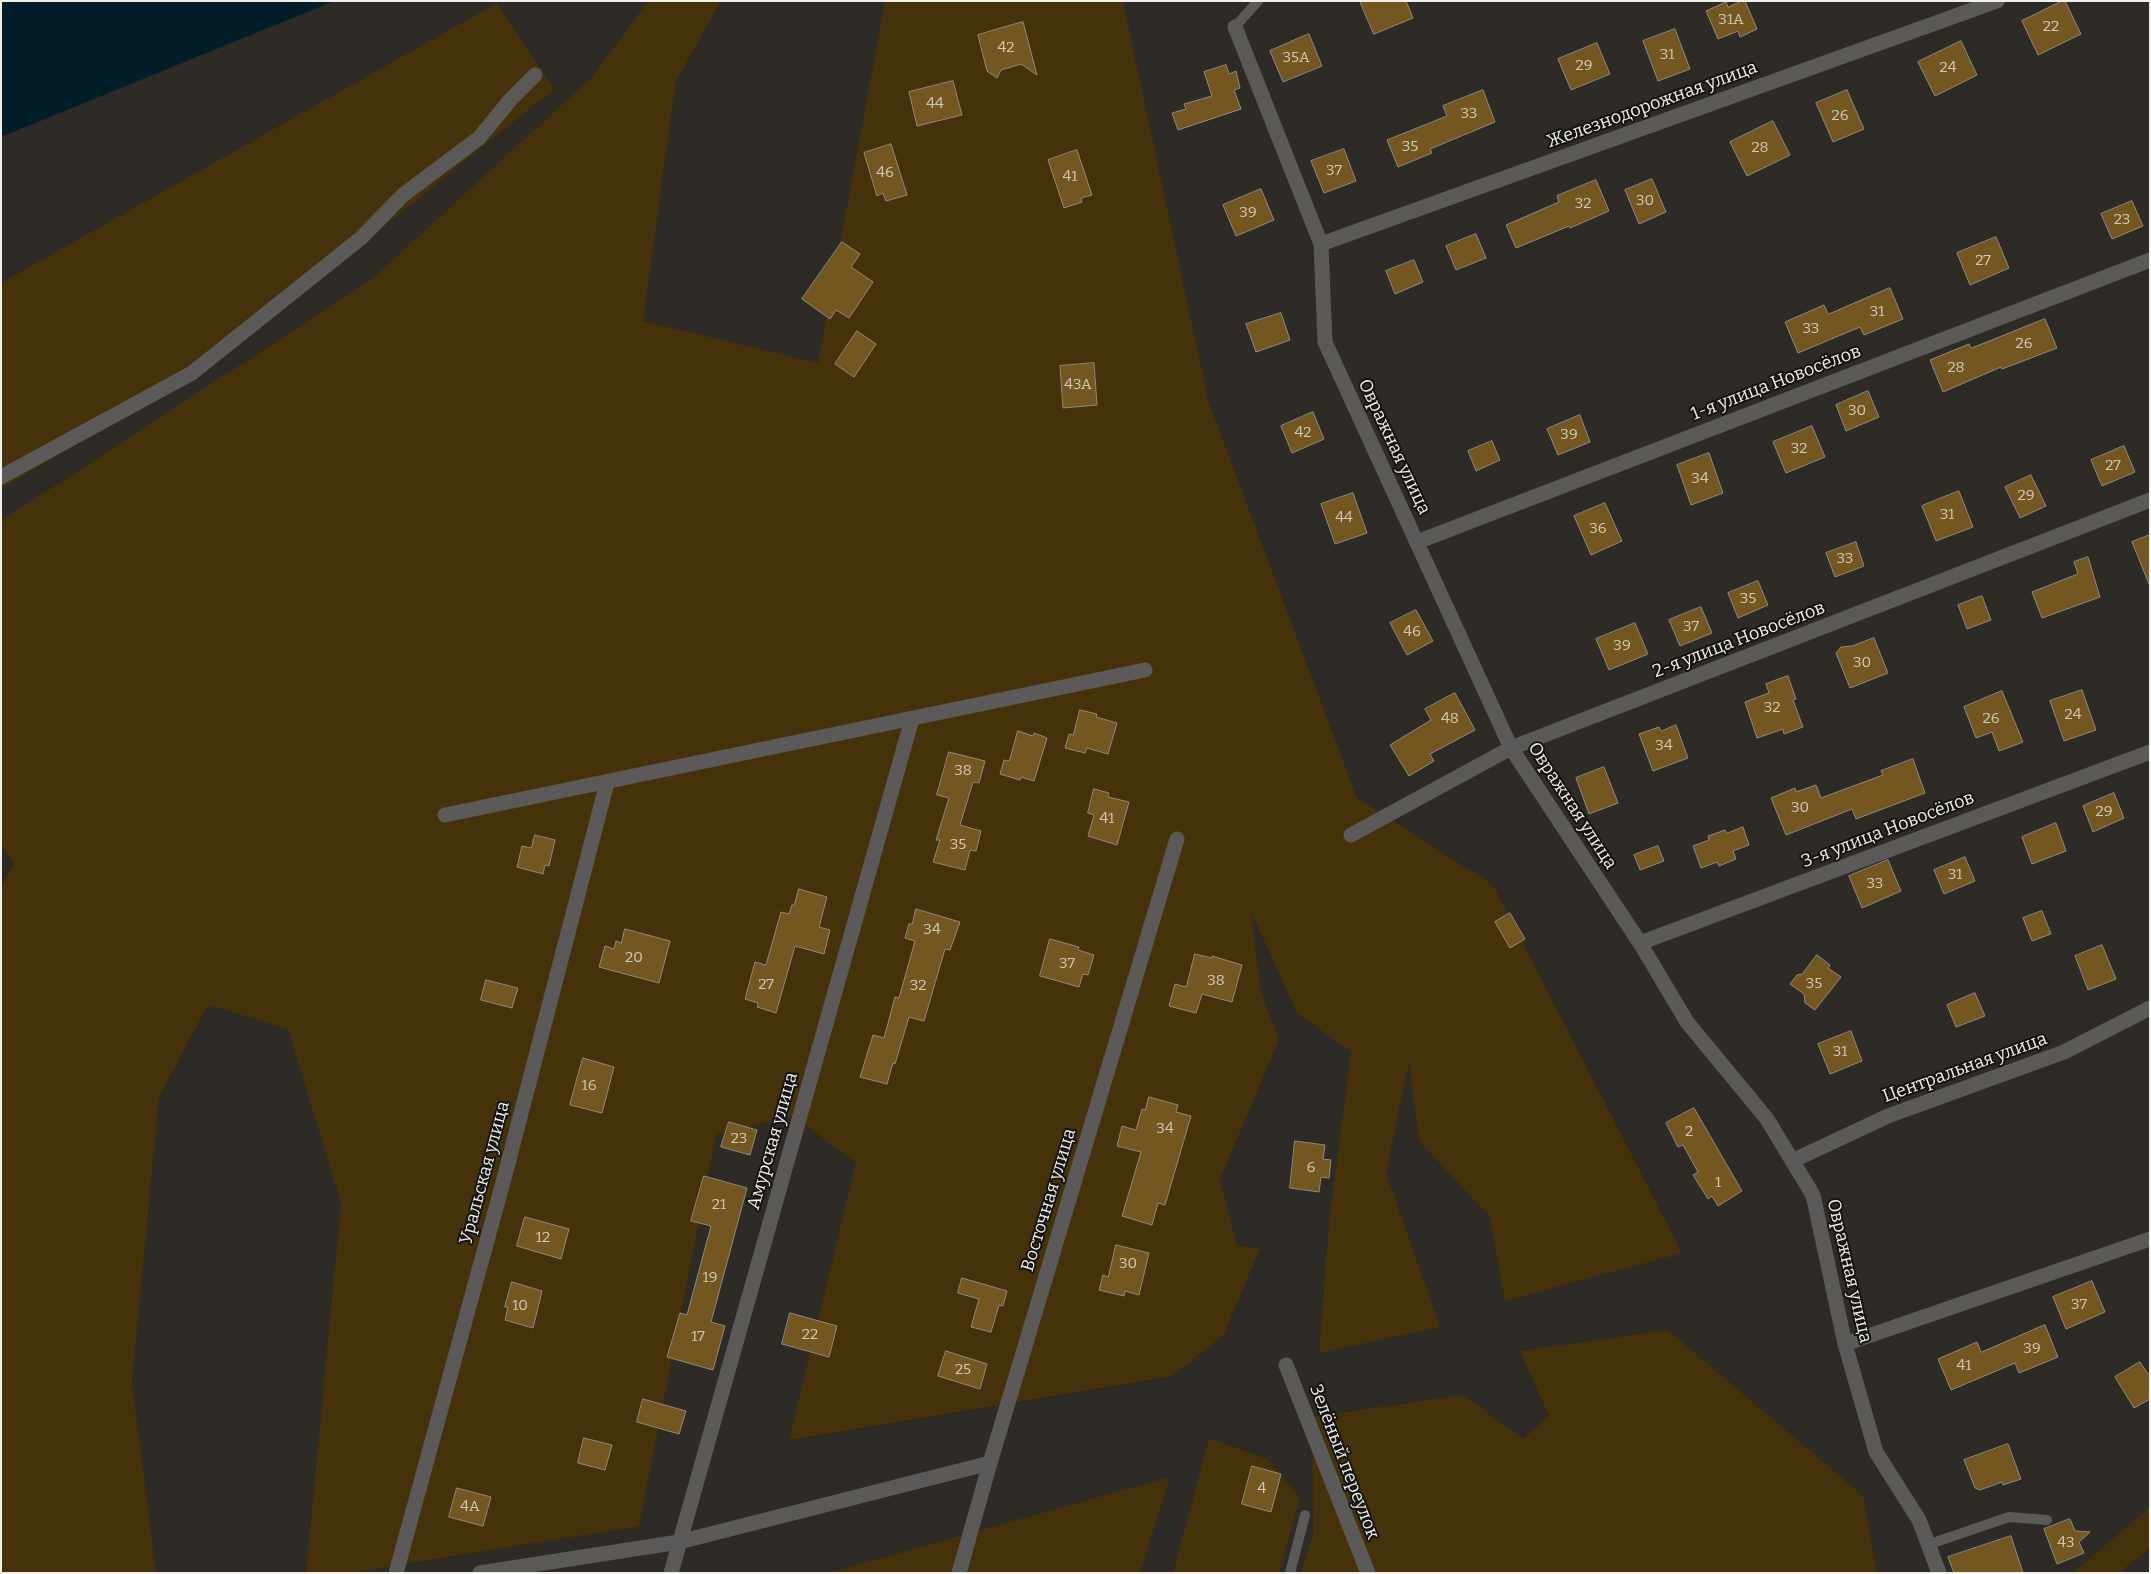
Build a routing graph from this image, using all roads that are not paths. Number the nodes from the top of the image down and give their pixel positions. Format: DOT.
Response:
graph roads {
  1 [pos="1258,1"];
  2 [pos="1996,1"];
  3 [pos="1236,27"];
  4 [pos="535,75"];
  5 [pos="1321,244"];
  6 [pos="2150,260"];
  7 [pos="1,477"];
  8 [pos="2150,500"];
  9 [pos="1417,542"];
  10 [pos="1144,670"];
  11 [pos="912,719"];
  12 [pos="1511,748"];
  13 [pos="2150,752"];
  14 [pos="607,783"];
  15 [pos="444,815"];
  16 [pos="1351,835"];
  17 [pos="1177,838"];
  18 [pos="1640,943"];
  19 [pos="2150,1008"];
  20 [pos="1792,1161"];
  21 [pos="2150,1239"];
  22 [pos="1846,1344"];
  23 [pos="1286,1365"];
  24 [pos="990,1463"];
  25 [pos="1305,1515"];
  26 [pos="2047,1520"];
  27 [pos="679,1542"];
  28 [pos="1927,1544"];
  29 [pos="396,1573"];
  30 [pos="480,1573"];
  31 [pos="671,1573"];
  32 [pos="959,1573"];
  33 [pos="1290,1573"];
  34 [pos="1368,1573"];
  35 [pos="1939,1573"];
  1 -- 3 [label="lane"];
  2 -- 5 [label="street, Железнодорожная улица"];
  3 -- 5 [label="street, Овражная улица"];
  4 -- 7 [label="street"];
  5 -- 9 [label="street, Овражная улица"];
  6 -- 9 [label="street, 1-я улица Новосёлов"];
  8 -- 12 [label="street, 2-я улица Новосёлов"];
  9 -- 12 [label="street, Овражная улица"];
  10 -- 11 [label="street"];
  11 -- 14 [label="street"];
  11 -- 27 [label="street, Амурская улица"];
  12 -- 16 [label="street, 2-я улица Новосёлов"];
  12 -- 18 [label="street, Овражная улица"];
  13 -- 18 [label="street, 3-я улица Новосёлов"];
  14 -- 15 [label="street"];
  14 -- 29 [label="street, Уральская улица"];
  17 -- 24 [label="street, Восточная улица"];
  18 -- 20 [label="street, Овражная улица"];
  19 -- 20 [label="street, Центральная улица"];
  20 -- 22 [label="street, Овражная улица"];
  21 -- 22 [label="street"];
  22 -- 28 [label="street, Овражная улица"];
  23 -- 34 [label="street, Зелёный переулок"];
  24 -- 27 [label="street"];
  24 -- 32 [label="street, Восточная улица"];
  25 -- 33 [label="lane"];
  26 -- 28 [label="lane"];
  27 -- 30 [label="street"];
  27 -- 31 [label="street, Амурская улица"];
  28 -- 35 [label="street, Овражная улица"];
}
